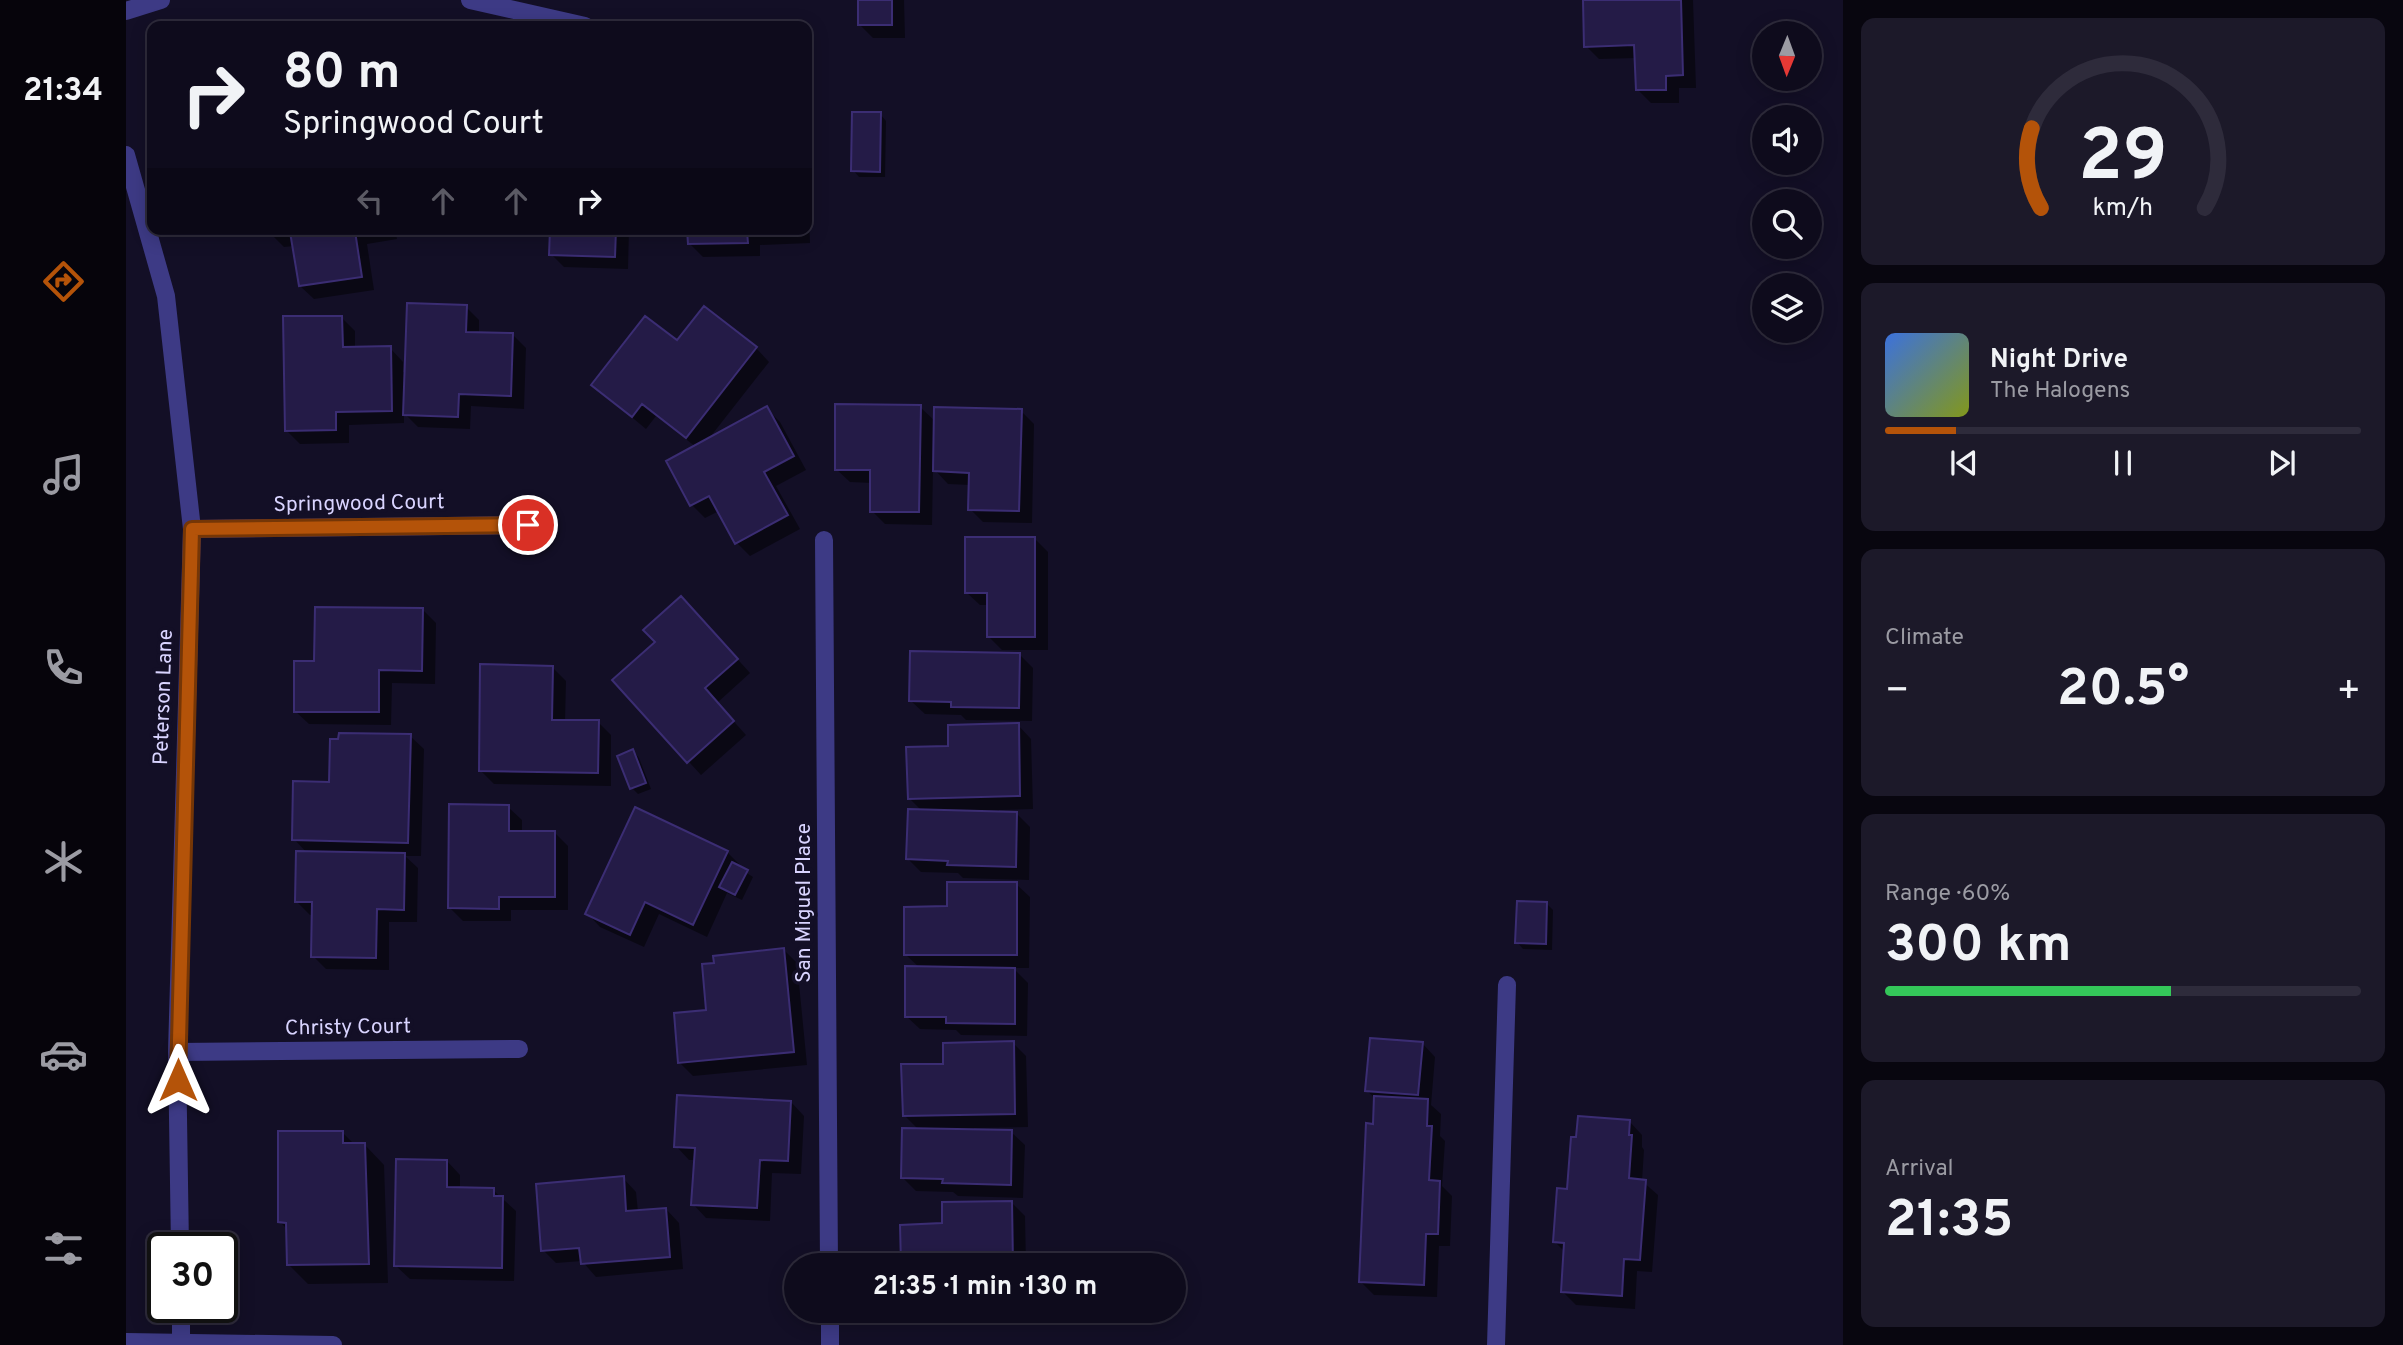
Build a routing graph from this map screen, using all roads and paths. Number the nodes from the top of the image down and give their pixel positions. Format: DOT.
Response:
graph roads {
  1 [pos="161,0"];
  2 [pos="470,0"];
  3 [pos="126,11"];
  4 [pos="563,21"];
  5 [pos="126,155"];
  6 [pos="147,229"];
  7 [pos="149,235"];
  8 [pos="528,525"];
  9 [pos="192,529"];
  10 [pos="824,540"];
  11 [pos="1507,985"];
  12 [pos="519,1049"];
  13 [pos="177,1052"];
  14 [pos="180,1232"];
  15 [pos="829,1253"];
  16 [pos="181,1323"];
  17 [pos="830,1323"];
  18 [pos="126,1342"];
  19 [pos="181,1343"];
  20 [pos="333,1345"];
  21 [pos="830,1345"];
  22 [pos="1496,1345"];
  1 -- 3 [label="street"];
  2 -- 4 [label="street"];
  5 -- 6 [label="street, Peterson Lane"];
  7 -- 9 [label="street, Peterson Lane"];
  8 -- 9 [label="street, Springwood Court"];
  9 -- 13 [label="street, Peterson Lane"];
  10 -- 15 [label="street, San Miguel Place"];
  11 -- 22 [label="street"];
  12 -- 13 [label="street, Christy Court"];
  13 -- 14 [label="street, Peterson Lane"];
  16 -- 19 [label="street"];
  17 -- 21 [label="street"];
  18 -- 19 [label="street"];
  19 -- 20 [label="street"];
}
